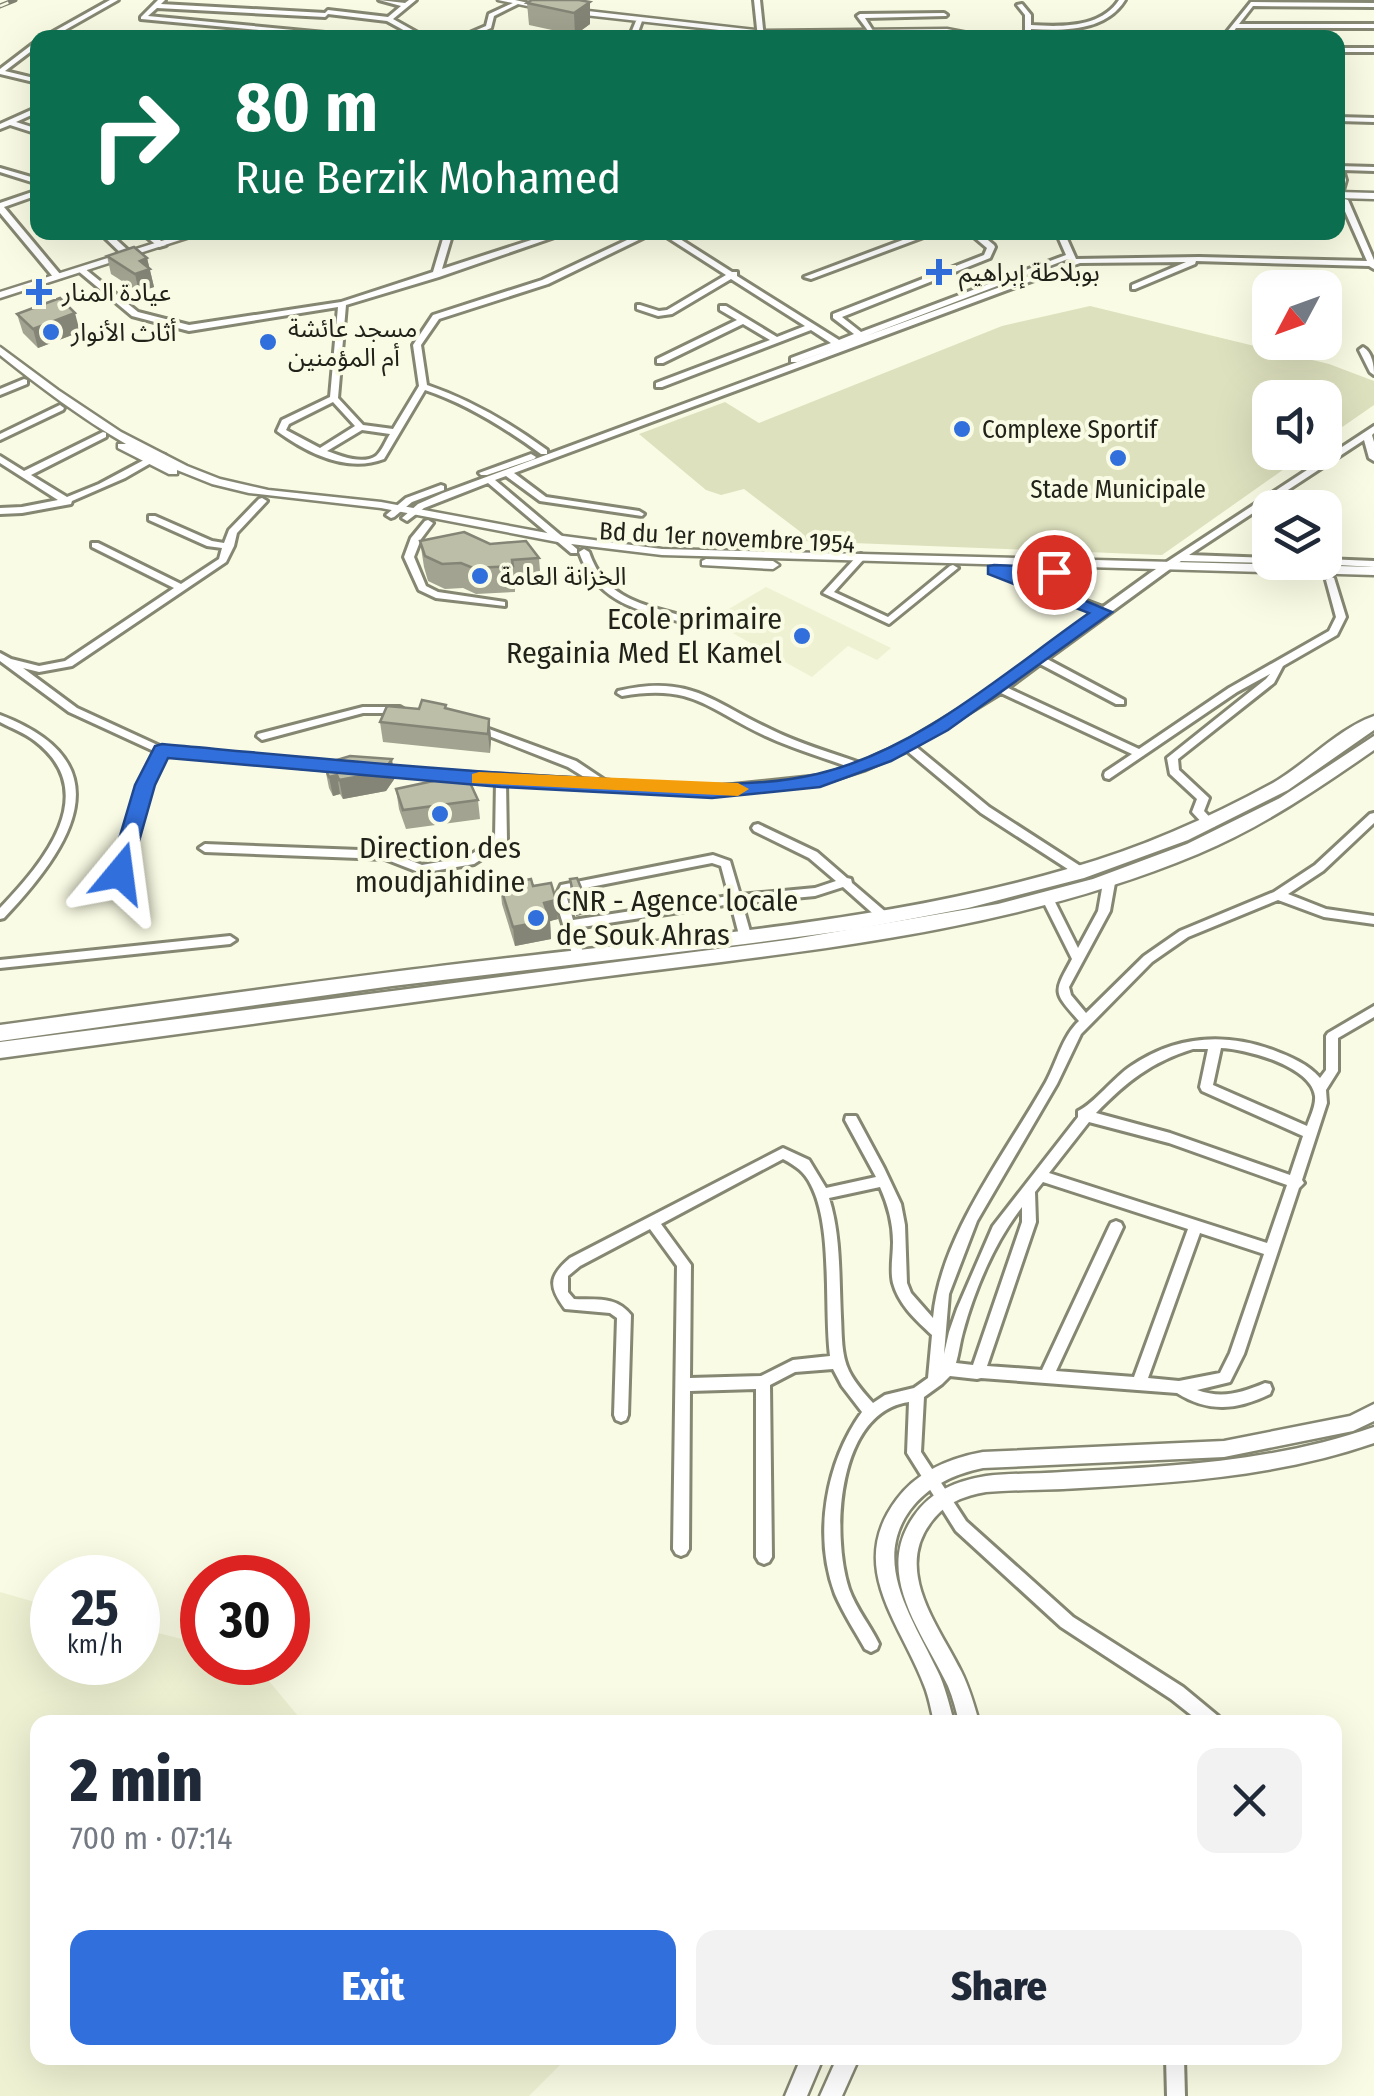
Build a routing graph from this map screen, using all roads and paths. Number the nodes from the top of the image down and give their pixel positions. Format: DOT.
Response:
graph roads {
  1 [pos="114,0"];
  2 [pos="346,0"];
  3 [pos="382,0"];
  4 [pos="757,0"];
  5 [pos="1122,0"];
  6 [pos="409,2"];
  7 [pos="515,2"];
  8 [pos="1278,2"];
  9 [pos="159,3"];
  10 [pos="1370,3"];
  11 [pos="1020,5"];
  12 [pos="935,8"];
  13 [pos="326,14"];
  14 [pos="944,15"];
  15 [pos="1374,16"];
  16 [pos="389,19"];
  17 [pos="638,21"];
  18 [pos="1235,26"];
  19 [pos="1374,26"];
  20 [pos="1031,27"];
  21 [pos="60,30"];
  22 [pos="267,30"];
  23 [pos="315,30"];
  24 [pos="409,30"];
  25 [pos="481,30"];
  26 [pos="635,30"];
  27 [pos="718,30"];
  28 [pos="761,30"];
  29 [pos="870,30"];
  30 [pos="947,30"];
  31 [pos="1030,30"];
  32 [pos="1232,30"];
  33 [pos="30,47"];
  34 [pos="1345,50"];
  35 [pos="1374,50"];
  36 [pos="23,51"];
  37 [pos="30,53"];
  38 [pos="0,72"];
  39 [pos="30,79"];
  40 [pos="30,113"];
  41 [pos="1345,119"];
  42 [pos="1374,120"];
  43 [pos="4,125"];
  44 [pos="30,130"];
  45 [pos="1345,168"];
  46 [pos="1374,169"];
  47 [pos="0,170"];
  48 [pos="30,179"];
  49 [pos="30,195"];
  50 [pos="1345,197"];
  51 [pos="1374,198"];
  52 [pos="0,207"];
  53 [pos="1345,209"];
  54 [pos="112,240"];
  55 [pos="154,240"];
  56 [pos="179,240"];
  57 [pos="447,240"];
  58 [pos="536,240"];
  59 [pos="634,240"];
  60 [pos="677,240"];
  61 [pos="910,240"];
  62 [pos="983,240"];
  63 [pos="1062,240"];
  64 [pos="162,246"];
  65 [pos="129,256"];
  66 [pos="1067,256"];
  67 [pos="1199,258"];
  68 [pos="1079,261"];
  69 [pos="1373,266"];
  70 [pos="80,270"];
  71 [pos="436,274"];
  72 [pos="734,274"];
  73 [pos="57,276"];
  74 [pos="808,277"];
  75 [pos="1136,287"];
  76 [pos="0,295"];
  77 [pos="342,304"];
  78 [pos="640,307"];
  79 [pos="723,308"];
  80 [pos="744,320"];
  81 [pos="813,326"];
  82 [pos="864,338"];
  83 [pos="776,340"];
  84 [pos="838,343"];
  85 [pos="0,350"];
  86 [pos="848,350"];
  87 [pos="1363,350"];
  88 [pos="0,361"];
  89 [pos="660,361"];
  90 [pos="1374,372"];
  91 [pos="24,382"];
  92 [pos="659,384"];
  93 [pos="423,386"];
  94 [pos="0,392"];
  95 [pos="334,398"];
  96 [pos="60,408"];
  97 [pos="360,427"];
  98 [pos="394,432"];
  99 [pos="1371,432"];
  100 [pos="103,435"];
  101 [pos="0,437"];
  102 [pos="319,452"];
  103 [pos="544,452"];
  104 [pos="0,458"];
  105 [pos="154,458"];
  106 [pos="1374,458"];
  107 [pos="508,474"];
  108 [pos="24,475"];
  109 [pos="490,480"];
  110 [pos="262,500"];
  111 [pos="68,502"];
  112 [pos="0,511"];
  113 [pos="394,511"];
  114 [pos="409,514"];
  115 [pos="640,514"];
  116 [pos="152,518"];
  117 [pos="428,523"];
  118 [pos="558,538"];
  119 [pos="94,544"];
  120 [pos="229,546"];
  121 [pos="579,552"];
  122 [pos="857,561"];
  123 [pos="1252,561"];
  124 [pos="1175,562"];
  125 [pos="1342,564"];
  126 [pos="953,568"];
  127 [pos="1374,568"];
  128 [pos="994,570"];
  129 [pos="1153,575"];
  130 [pos="1252,578"];
  131 [pos="1332,580"];
  132 [pos="1374,581"];
  133 [pos="181,588"];
  134 [pos="501,604"];
  135 [pos="1103,612"];
  136 [pos="688,621"];
  137 [pos="2,659"];
  138 [pos="1038,659"];
  139 [pos="1279,667"];
  140 [pos="1000,689"];
  141 [pos="622,693"];
  142 [pos="1120,702"];
  143 [pos="418,712"];
  144 [pos="1199,713"];
  145 [pos="0,718"];
  146 [pos="464,722"];
  147 [pos="1216,722"];
  148 [pos="1374,722"];
  149 [pos="262,736"];
  150 [pos="1374,742"];
  151 [pos="908,746"];
  152 [pos="162,751"];
  153 [pos="1140,754"];
  154 [pos="860,767"];
  155 [pos="1110,775"];
  156 [pos="501,780"];
  157 [pos="603,784"];
  158 [pos="1374,817"];
  159 [pos="1210,824"];
  160 [pos="758,828"];
  161 [pos="205,848"];
  162 [pos="1081,872"];
  163 [pos="120,873"];
  164 [pos="847,882"];
  165 [pos="1109,884"];
  166 [pos="1278,895"];
  167 [pos="737,899"];
  168 [pos="1049,901"];
  169 [pos="0,915"];
  170 [pos="883,916"];
  171 [pos="1374,920"];
  172 [pos="568,925"];
  173 [pos="745,935"];
  174 [pos="230,940"];
  175 [pos="578,958"];
  176 [pos="1076,958"];
  177 [pos="0,964"];
  178 [pos="1374,1011"];
  179 [pos="1086,1021"];
  180 [pos="0,1032"];
  181 [pos="1216,1043"];
  182 [pos="0,1050"];
  183 [pos="1321,1087"];
  184 [pos="1083,1115"];
  185 [pos="851,1120"];
  186 [pos="1312,1134"];
  187 [pos="1040,1176"];
  188 [pos="883,1181"];
  189 [pos="1297,1183"];
  190 [pos="1028,1190"];
  191 [pos="824,1194"];
  192 [pos="652,1221"];
  193 [pos="1196,1226"];
  194 [pos="1116,1227"];
  195 [pos="1274,1251"];
  196 [pos="937,1331"];
  197 [pos="838,1362"];
  198 [pos="978,1374"];
  199 [pos="940,1375"];
  200 [pos="1046,1378"];
  201 [pos="763,1382"];
  202 [pos="1140,1384"];
  203 [pos="683,1386"];
  204 [pos="1179,1387"];
  205 [pos="1265,1389"];
  206 [pos="917,1394"];
  207 [pos="1374,1412"];
  208 [pos="872,1413"];
  209 [pos="621,1415"];
  210 [pos="1374,1435"];
  211 [pos="929,1478"];
  212 [pos="942,1498"];
  213 [pos="680,1549"];
  214 [pos="764,1556"];
  215 [pos="871,1644"];
  216 [pos="942,1715"];
  217 [pos="966,1715"];
  218 [pos="1204,1715"];
  219 [pos="809,2065"];
  220 [pos="845,2065"];
  221 [pos="1175,2065"];
  222 [pos="796,2096"];
  223 [pos="830,2096"];
  224 [pos="1176,2096"];
  1 -- 21 [label="street"];
  2 -- 13 [label="street"];
  3 -- 6 [label="street"];
  4 -- 28 [label="street"];
  5 -- 20 [label="street"];
  6 -- 16 [label="street"];
  7 -- 17 [label="street"];
  7 -- 25 [label="street"];
  8 -- 10 [label="street"];
  8 -- 18 [label="street"];
  9 -- 13 [label="street"];
  9 -- 22 [label="street"];
  10 -- 15 [label="street"];
  11 -- 20 [label="street"];
  12 -- 14 [label="street"];
  13 -- 16 [label="street"];
  13 -- 23 [label="street"];
  14 -- 29 [label="street"];
  14 -- 30 [label="street"];
  16 -- 24 [label="street"];
  17 -- 26 [label="street"];
  17 -- 27 [label="street"];
  18 -- 19 [label="street"];
  18 -- 32 [label="street"];
  20 -- 31 [label="street"];
  33 -- 36 [label="street"];
  34 -- 35 [label="street"];
  36 -- 37 [label="street"];
  36 -- 38 [label="street"];
  38 -- 39 [label="street"];
  40 -- 43 [label="street"];
  41 -- 42 [label="street"];
  43 -- 44 [label="street"];
  45 -- 46 [label="street"];
  47 -- 48 [label="street"];
  49 -- 52 [label="street"];
  50 -- 51 [label="street"];
  52 -- 73 [label="street"];
  53 -- 69 [label="street"];
  54 -- 65 [label="street"];
  55 -- 64 [label="street"];
  56 -- 64 [label="street"];
  57 -- 71 [label="street"];
  58 -- 71 [label="street"];
  59 -- 93 [label="street"];
  60 -- 72 [label="street"];
  61 -- 74 [label="street"];
  62 -- 82 [label="street"];
  63 -- 66 [label="street"];
  64 -- 65 [label="street"];
  65 -- 70 [label="street"];
  66 -- 68 [label="street"];
  66 -- 82 [label="street"];
  67 -- 68 [label="street"];
  67 -- 69 [label="street"];
  67 -- 75 [label="street"];
  68 -- 82 [label="street"];
  70 -- 73 [label="street"];
  70 -- 77 [label="street"];
  71 -- 77 [label="street"];
  72 -- 78 [label="street"];
  72 -- 81 [label="street"];
  73 -- 76 [label="street"];
  77 -- 95 [label="street"];
  79 -- 80 [label="street"];
  80 -- 83 [label="street"];
  80 -- 89 [label="street"];
  81 -- 83 [label="street"];
  81 -- 84 [label="street"];
  82 -- 84 [label="street"];
  82 -- 86 [label="street"];
  83 -- 92 [label="street"];
  84 -- 86 [label="street"];
  84 -- 103 [label="street"];
  85 -- 105 [label="street"];
  86 -- 107 [label="street"];
  87 -- 90 [label="street"];
  88 -- 91 [label="street, Bd du 1er novembre 1954"];
  91 -- 94 [label="street"];
  91 -- 96 [label="street, Bd du 1er novembre 1954"];
  93 -- 98 [label="street"];
  93 -- 103 [label="street"];
  95 -- 97 [label="street"];
  95 -- 102 [label="street"];
  96 -- 100 [label="street, Bd du 1er novembre 1954"];
  96 -- 101 [label="street"];
  97 -- 98 [label="street"];
  97 -- 102 [label="street"];
  98 -- 102 [label="street"];
  99 -- 106 [label="street"];
  99 -- 124 [label="street"];
  100 -- 105 [label="street, Bd du 1er novembre 1954"];
  100 -- 108 [label="street"];
  103 -- 113 [label="street"];
  104 -- 108 [label="street"];
  105 -- 110 [label="street, Bd du 1er novembre 1954"];
  105 -- 111 [label="street"];
  105 -- 113 [label="street"];
  107 -- 109 [label="street"];
  107 -- 115 [label="street"];
  108 -- 111 [label="street"];
  109 -- 114 [label="street"];
  109 -- 118 [label="street"];
  110 -- 113 [label="street, Bd du 1er novembre 1954"];
  110 -- 120 [label="street"];
  111 -- 112 [label="street"];
  113 -- 114 [label="street, Bd du 1er novembre 1954"];
  114 -- 117 [label="street, Bd du 1er novembre 1954"];
  114 -- 118 [label="street"];
  116 -- 120 [label="street"];
  117 -- 121 [label="street, Bd du 1er novembre 1954"];
  117 -- 134 [label="street"];
  118 -- 121 [label="street"];
  118 -- 122 [label="street"];
  119 -- 133 [label="street"];
  120 -- 133 [label="street"];
  121 -- 122 [label="street, Bd du 1er novembre 1954"];
  121 -- 136 [label="street"];
  122 -- 124 [label="street"];
  122 -- 126 [label="street, Bd du 1er novembre 1954"];
  122 -- 126 [label="street"];
  123 -- 124 [label="street"];
  124 -- 127 [label="street"];
  124 -- 129 [label="street"];
  125 -- 127 [label="street"];
  126 -- 128 [label="street, Bd du 1er novembre 1954"];
  128 -- 129 [label="street, Bd du 1er novembre 1954"];
  128 -- 135 [label="street"];
  129 -- 130 [label="street, Bd du 1er novembre 1954"];
  129 -- 135 [label="street"];
  131 -- 132 [label="street, Bd du 1er novembre 1954"];
  131 -- 139 [label="street"];
  133 -- 137 [label="street"];
  135 -- 138 [label="street"];
  137 -- 152 [label="street"];
  138 -- 140 [label="street"];
  138 -- 142 [label="street"];
  139 -- 144 [label="street"];
  139 -- 147 [label="street"];
  140 -- 151 [label="street"];
  140 -- 153 [label="street"];
  141 -- 154 [label="street"];
  143 -- 149 [label="street"];
  144 -- 147 [label="street"];
  144 -- 153 [label="street"];
  145 -- 169 [label="street"];
  146 -- 157 [label="street"];
  147 -- 159 [label="street"];
  148 -- 159 [label="highway"];
  150 -- 165 [label="highway"];
  151 -- 154 [label="street"];
  151 -- 162 [label="street"];
  152 -- 156 [label="street"];
  152 -- 163 [label="street"];
  153 -- 155 [label="street"];
  154 -- 157 [label="street"];
  156 -- 157 [label="street"];
  156 -- 161 [label="street"];
  158 -- 166 [label="street"];
  159 -- 162 [label="highway"];
  160 -- 164 [label="street"];
  162 -- 170 [label="highway"];
  164 -- 167 [label="street"];
  164 -- 170 [label="street"];
  165 -- 168 [label="highway"];
  165 -- 176 [label="street"];
  166 -- 171 [label="street"];
  166 -- 179 [label="street"];
  167 -- 172 [label="street"];
  167 -- 172 [label="street"];
  167 -- 173 [label="street"];
  168 -- 176 [label="street"];
  168 -- 182 [label="highway"];
  170 -- 173 [label="highway"];
  172 -- 175 [label="street"];
  173 -- 175 [label="highway"];
  174 -- 177 [label="street"];
  175 -- 180 [label="highway"];
  176 -- 179 [label="street"];
  178 -- 183 [label="street"];
  179 -- 196 [label="street"];
  181 -- 183 [label="street"];
  181 -- 184 [label="street"];
  181 -- 186 [label="street"];
  183 -- 186 [label="street"];
  184 -- 187 [label="street"];
  184 -- 189 [label="street"];
  185 -- 188 [label="street"];
  186 -- 189 [label="street"];
  187 -- 190 [label="street"];
  187 -- 193 [label="street"];
  188 -- 191 [label="street"];
  188 -- 196 [label="street"];
  189 -- 195 [label="street"];
  190 -- 198 [label="street"];
  190 -- 199 [label="street"];
  191 -- 192 [label="street"];
  191 -- 197 [label="street"];
  192 -- 203 [label="street"];
  192 -- 209 [label="street"];
  193 -- 195 [label="street"];
  193 -- 202 [label="street"];
  194 -- 200 [label="street"];
  195 -- 204 [label="street"];
  196 -- 199 [label="street"];
  197 -- 201 [label="street"];
  197 -- 208 [label="street"];
  198 -- 199 [label="street"];
  198 -- 200 [label="street"];
  199 -- 206 [label="street"];
  200 -- 202 [label="street"];
  201 -- 203 [label="street"];
  201 -- 214 [label="street"];
  202 -- 204 [label="street"];
  203 -- 213 [label="street"];
  204 -- 205 [label="street"];
  206 -- 208 [label="street"];
  206 -- 211 [label="street"];
  207 -- 211 [label="street"];
  208 -- 215 [label="street"];
  210 -- 212 [label="street"];
  211 -- 212 [label="street"];
  211 -- 216 [label="street"];
  212 -- 217 [label="street"];
  212 -- 218 [label="street"];
  219 -- 222 [label="street"];
  220 -- 223 [label="street"];
  221 -- 224 [label="street"];
}
